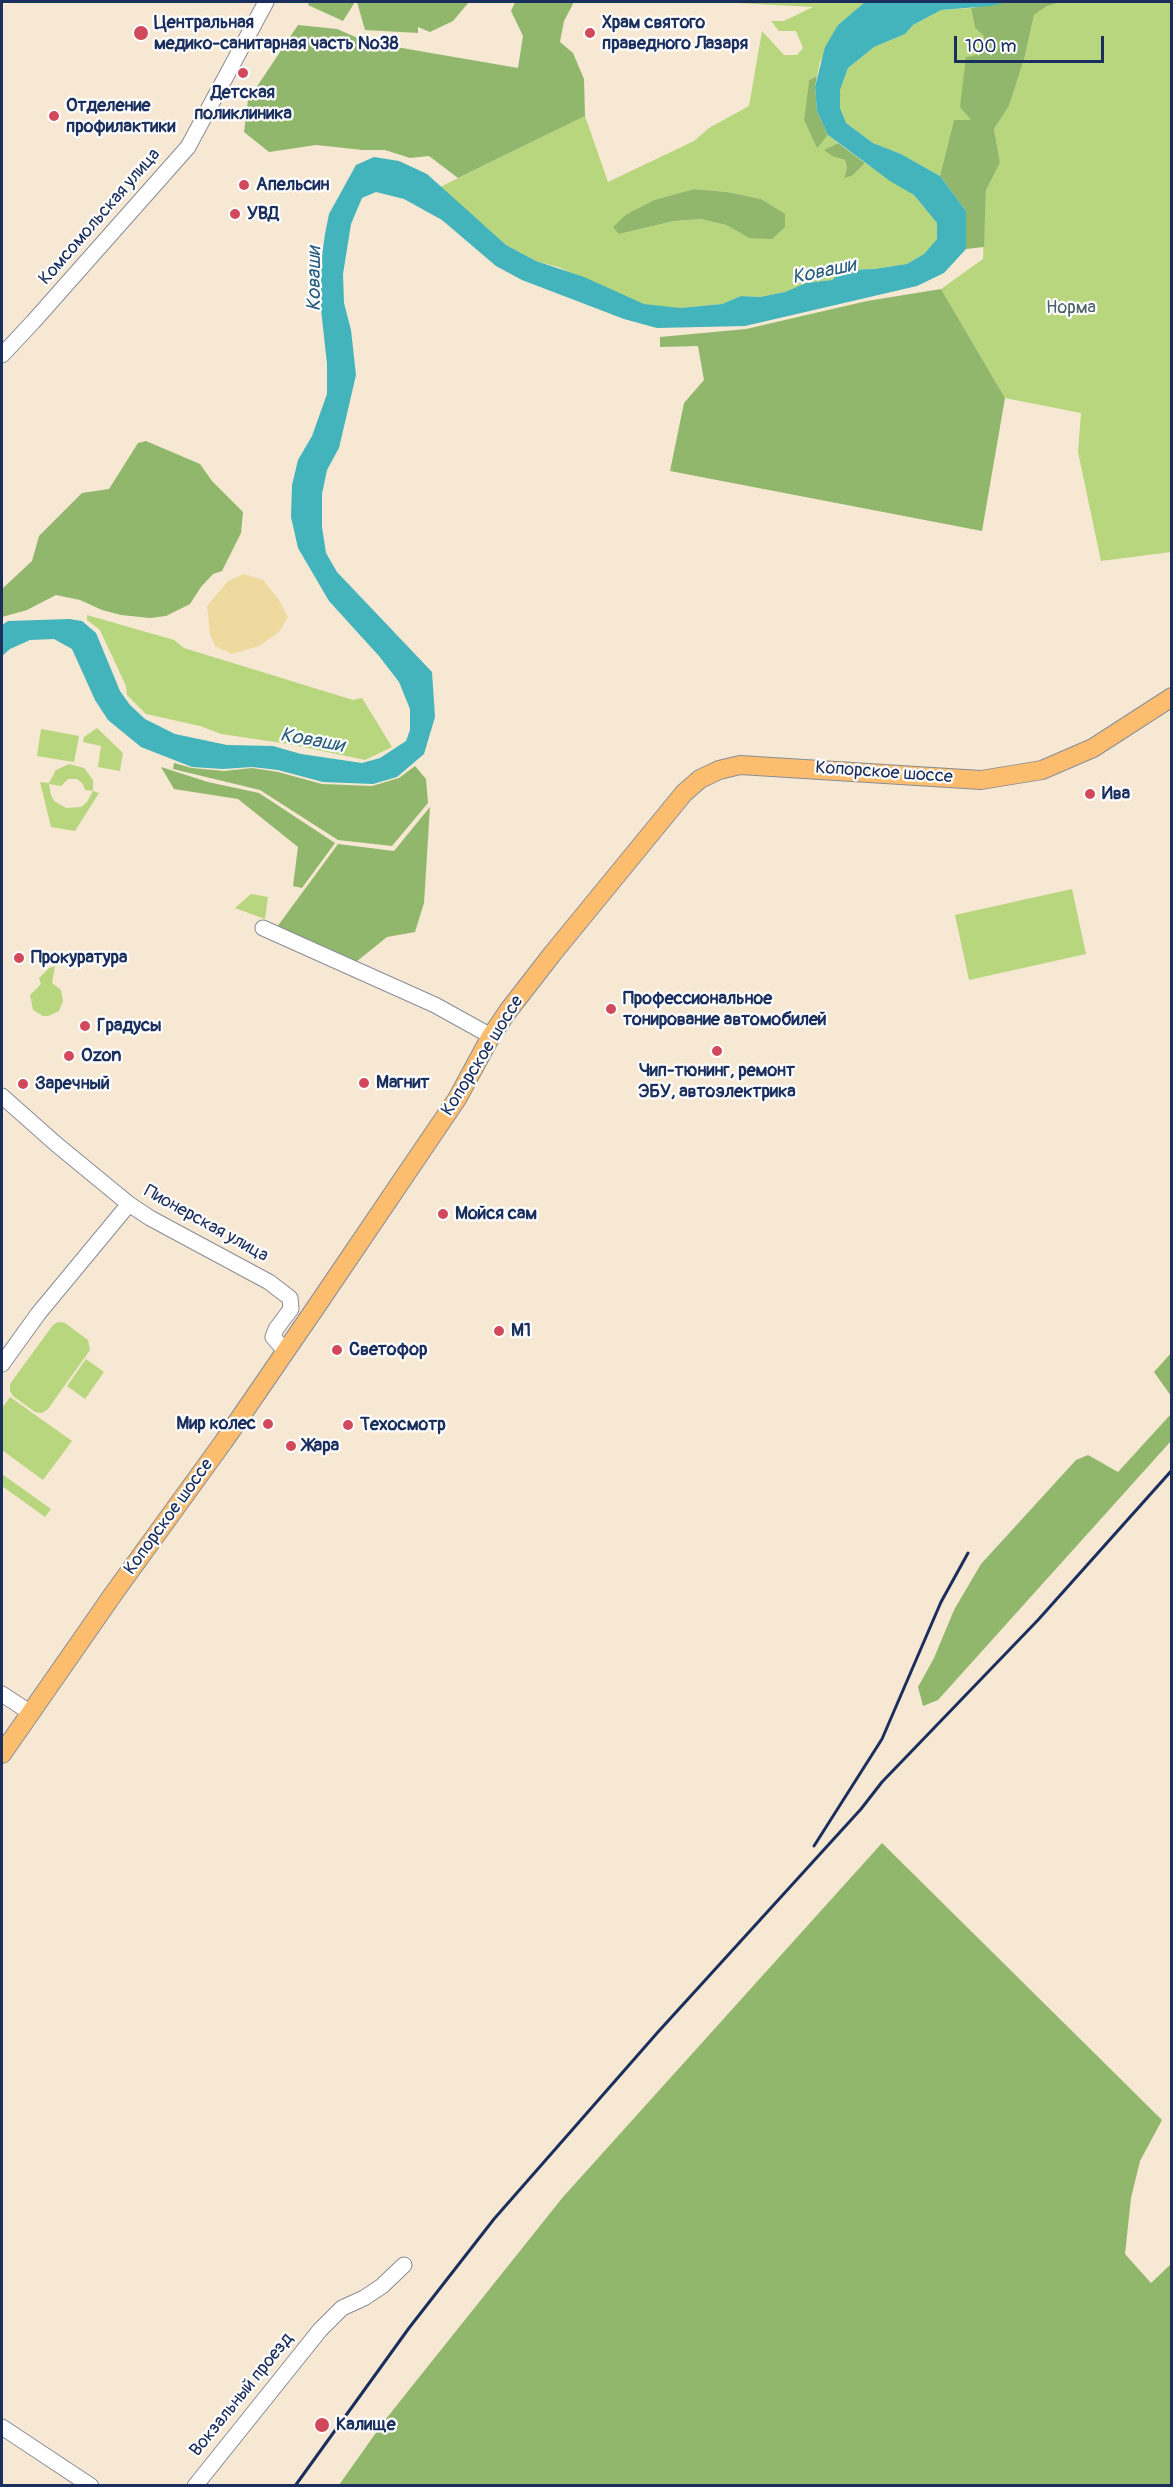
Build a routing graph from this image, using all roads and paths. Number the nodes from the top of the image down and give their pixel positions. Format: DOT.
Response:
graph roads {
  1 [pos="266,2"];
  2 [pos="2,355"];
  3 [pos="1172,697"];
  4 [pos="263,928"];
  5 [pos="491,1036"];
  6 [pos="2,1096"];
  7 [pos="129,1204"];
  8 [pos="285,1351"];
  9 [pos="2,1364"];
  10 [pos="2,1694"];
  11 [pos="31,1713"];
  12 [pos="2,1754"];
  13 [pos="404,2265"];
  14 [pos="2,2427"];
  15 [pos="91,2486"];
  16 [pos="195,2486"];
  1 -- 2 [label="street, Комсомольская улица"];
  3 -- 5 [label="main road, Копорское шоссе"];
  4 -- 5 [label="street"];
  5 -- 8 [label="main road, Копорское шоссе"];
  6 -- 7 [label="street, Пионерская улица"];
  7 -- 8 [label="street, Пионерская улица"];
  7 -- 9 [label="street"];
  8 -- 11 [label="main road, Копорское шоссе"];
  10 -- 11 [label="street"];
  11 -- 12 [label="main road, Копорское шоссе"];
  13 -- 16 [label="street, Вокзальный проезд"];
  14 -- 15 [label="street"];
}
